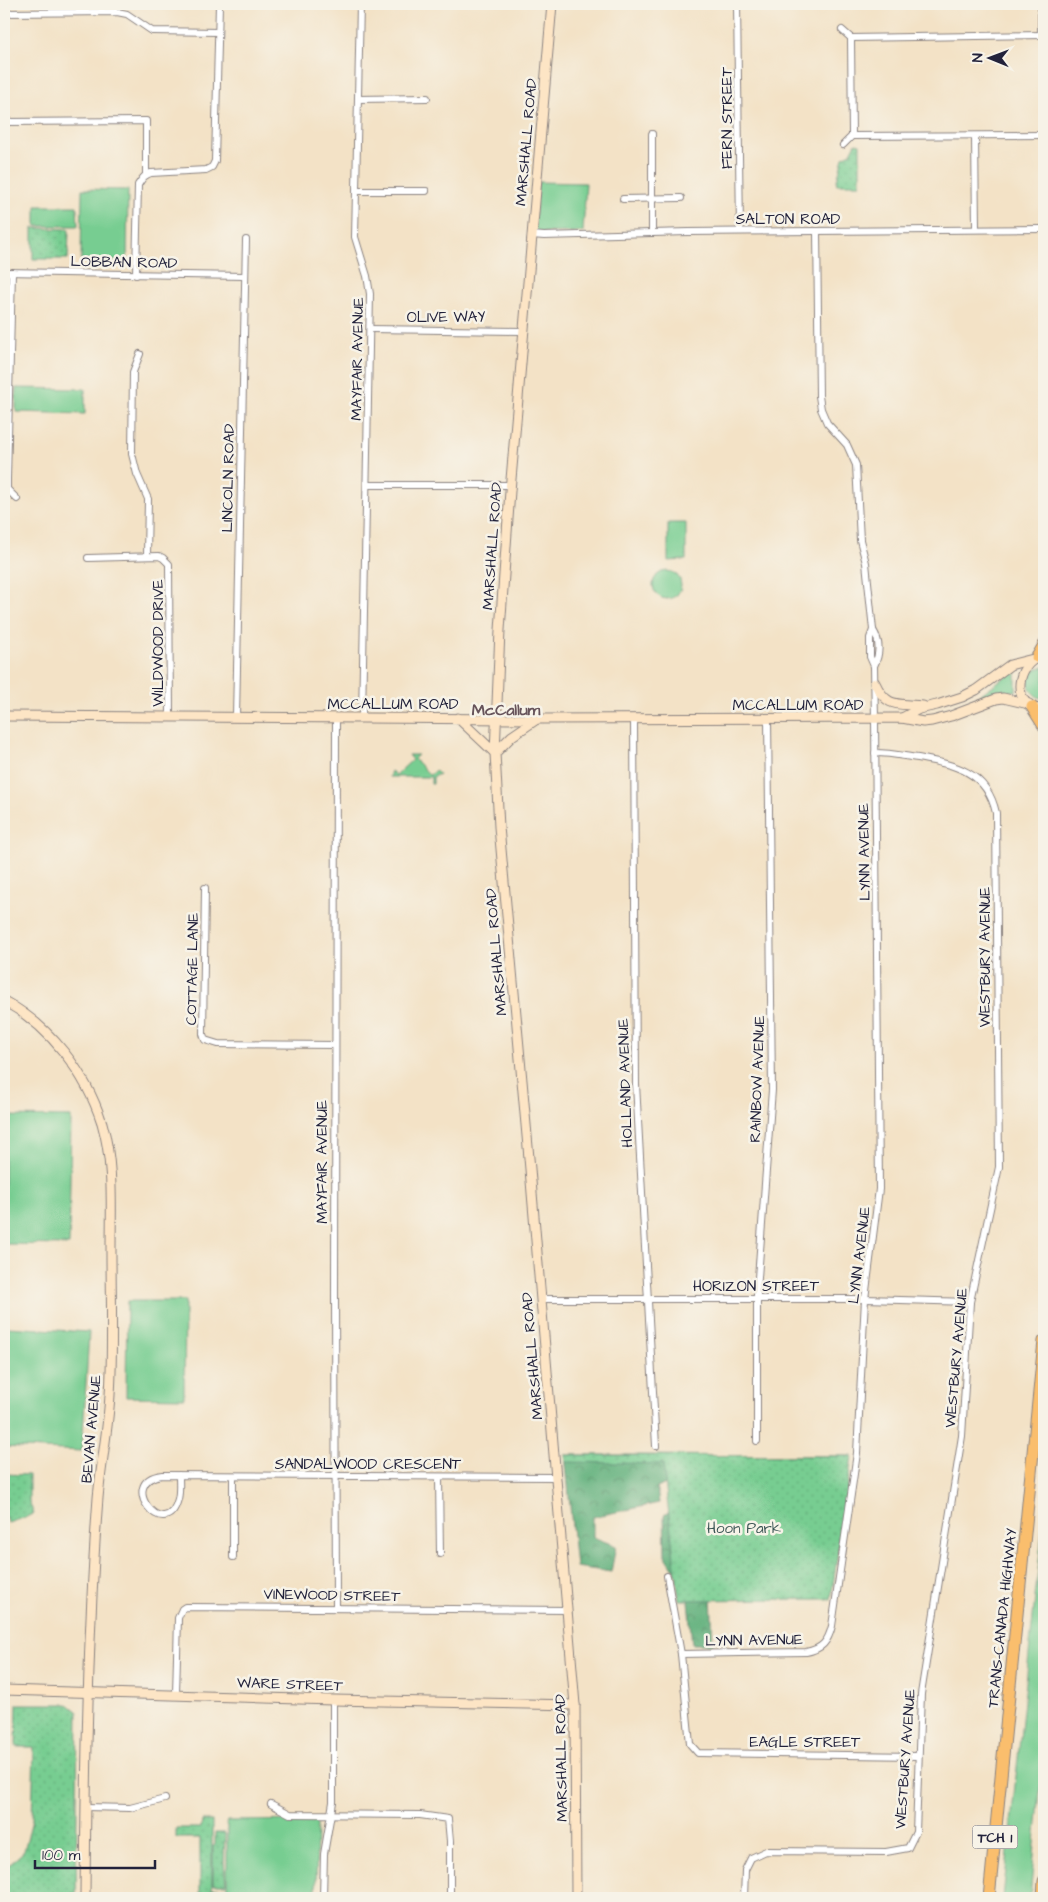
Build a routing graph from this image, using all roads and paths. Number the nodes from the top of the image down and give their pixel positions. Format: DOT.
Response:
graph roads {
  1 [pos="102,4"];
  2 [pos="219,4"];
  3 [pos="360,4"];
  4 [pos="552,4"];
  5 [pos="737,4"];
  6 [pos="1041,4"];
  7 [pos="102,12"];
  8 [pos="4,13"];
  9 [pos="842,30"];
  10 [pos="218,32"];
  11 [pos="1043,35"];
  12 [pos="851,38"];
  13 [pos="358,98"];
  14 [pos="427,98"];
  15 [pos="4,122"];
  16 [pos="652,134"];
  17 [pos="1044,135"];
  18 [pos="852,136"];
  19 [pos="975,136"];
  20 [pos="843,145"];
  21 [pos="146,175"];
  22 [pos="356,191"];
  23 [pos="426,191"];
  24 [pos="682,198"];
  25 [pos="623,199"];
  26 [pos="652,199"];
  27 [pos="976,229"];
  28 [pos="1044,229"];
  29 [pos="740,231"];
  30 [pos="817,231"];
  31 [pos="652,233"];
  32 [pos="532,235"];
  33 [pos="246,240"];
  34 [pos="4,272"];
  35 [pos="12,272"];
  36 [pos="136,275"];
  37 [pos="244,276"];
  38 [pos="370,329"];
  39 [pos="523,331"];
  40 [pos="140,354"];
  41 [pos="367,485"];
  42 [pos="511,485"];
  43 [pos="15,497"];
  44 [pos="148,556"];
  45 [pos="88,558"];
  46 [pos="1044,645"];
  47 [pos="1038,657"];
  48 [pos="874,683"];
  49 [pos="929,707"];
  50 [pos="1035,707"];
  51 [pos="4,716"];
  52 [pos="170,717"];
  53 [pos="236,717"];
  54 [pos="336,717"];
  55 [pos="362,717"];
  56 [pos="458,718"];
  57 [pos="495,718"];
  58 [pos="634,718"];
  59 [pos="768,718"];
  60 [pos="902,718"];
  61 [pos="537,719"];
  62 [pos="875,719"];
  63 [pos="1044,726"];
  64 [pos="495,753"];
  65 [pos="876,753"];
  66 [pos="205,888"];
  67 [pos="4,1001"];
  68 [pos="335,1045"];
  69 [pos="649,1298"];
  70 [pos="541,1299"];
  71 [pos="757,1299"];
  72 [pos="865,1299"];
  73 [pos="970,1302"];
  74 [pos="1044,1341"];
  75 [pos="757,1441"];
  76 [pos="656,1446"];
  77 [pos="179,1475"];
  78 [pos="233,1476"];
  79 [pos="335,1476"];
  80 [pos="439,1477"];
  81 [pos="556,1477"];
  82 [pos="440,1554"];
  83 [pos="233,1557"];
  84 [pos="667,1576"];
  85 [pos="336,1608"];
  86 [pos="568,1610"];
  87 [pos="681,1654"];
  88 [pos="4,1690"];
  89 [pos="88,1692"];
  90 [pos="176,1694"];
  91 [pos="333,1700"];
  92 [pos="575,1704"];
  93 [pos="918,1756"];
  94 [pos="165,1799"];
  95 [pos="271,1804"];
  96 [pos="86,1807"];
  97 [pos="332,1814"];
  98 [pos="1044,1881"];
  99 [pos="85,1898"];
  100 [pos="323,1898"];
  101 [pos="450,1898"];
  102 [pos="576,1898"];
  103 [pos="744,1898"];
  104 [pos="989,1898"];
  105 [pos="1042,1898"];
  1 -- 7 [label="street"];
  2 -- 10 [label="street"];
  3 -- 13 [label="street, MAYFAIR AVENUE"];
  4 -- 32 [label="main road, MARSHALL ROAD"];
  5 -- 29 [label="street, FERN STREET"];
  6 -- 11 [label="street"];
  7 -- 8 [label="street"];
  7 -- 10 [label="street"];
  9 -- 12 [label="street"];
  10 -- 21 [label="street"];
  11 -- 12 [label="street"];
  12 -- 18 [label="street"];
  13 -- 14 [label="street"];
  13 -- 22 [label="street, MAYFAIR AVENUE"];
  15 -- 21 [label="street"];
  16 -- 26 [label="street"];
  17 -- 19 [label="street"];
  18 -- 19 [label="street"];
  18 -- 20 [label="street"];
  19 -- 27 [label="street"];
  21 -- 36 [label="street"];
  22 -- 23 [label="street"];
  22 -- 38 [label="street, MAYFAIR AVENUE"];
  24 -- 26 [label="street"];
  25 -- 26 [label="street"];
  26 -- 31 [label="street"];
  27 -- 28 [label="street, SALTON ROAD"];
  27 -- 30 [label="street, SALTON ROAD"];
  29 -- 30 [label="street, SALTON ROAD"];
  29 -- 31 [label="street, SALTON ROAD"];
  30 -- 48 [label="street, LYNN AVENUE"];
  31 -- 32 [label="street, SALTON ROAD"];
  32 -- 39 [label="main road, MARSHALL ROAD"];
  33 -- 37 [label="street, LINCOLN ROAD"];
  34 -- 35 [label="street, LOBBAN ROAD"];
  35 -- 36 [label="street, LOBBAN ROAD"];
  35 -- 43 [label="street"];
  36 -- 37 [label="street, LOBBAN ROAD"];
  37 -- 53 [label="street, LINCOLN ROAD"];
  38 -- 39 [label="street, OLIVE WAY"];
  38 -- 41 [label="street, MAYFAIR AVENUE"];
  39 -- 42 [label="main road, MARSHALL ROAD"];
  40 -- 44 [label="street"];
  41 -- 42 [label="street"];
  41 -- 55 [label="street, MAYFAIR AVENUE"];
  42 -- 57 [label="main road, MARSHALL ROAD"];
  44 -- 45 [label="street, WILDWOOD DRIVE"];
  44 -- 52 [label="street, WILDWOOD DRIVE"];
  46 -- 47 [label="highway"];
  47 -- 49 [label="main road, MCCALLUM ROAD"];
  47 -- 50 [label="main road"];
  48 -- 49 [label="main road"];
  48 -- 62 [label="street, LYNN AVENUE"];
  49 -- 60 [label="main road, MCCALLUM ROAD"];
  50 -- 60 [label="main road, MCCALLUM ROAD"];
  50 -- 63 [label="highway"];
  51 -- 52 [label="main road, MCCALLUM ROAD"];
  52 -- 53 [label="main road, MCCALLUM ROAD"];
  53 -- 54 [label="main road, MCCALLUM ROAD"];
  54 -- 55 [label="main road, MCCALLUM ROAD"];
  54 -- 68 [label="street, MAYFAIR AVENUE"];
  55 -- 56 [label="main road, MCCALLUM ROAD"];
  56 -- 57 [label="main road, MCCALLUM ROAD"];
  56 -- 64 [label="main road"];
  57 -- 61 [label="main road, MCCALLUM ROAD"];
  57 -- 64 [label="main road, MARSHALL ROAD"];
  58 -- 59 [label="main road, MCCALLUM ROAD"];
  58 -- 61 [label="main road, MCCALLUM ROAD"];
  58 -- 69 [label="street, HOLLAND AVENUE"];
  59 -- 62 [label="main road, MCCALLUM ROAD"];
  59 -- 71 [label="street, RAINBOW AVENUE"];
  60 -- 62 [label="main road, MCCALLUM ROAD"];
  61 -- 64 [label="main road"];
  62 -- 65 [label="street, LYNN AVENUE"];
  64 -- 70 [label="main road, MARSHALL ROAD"];
  65 -- 72 [label="street, LYNN AVENUE"];
  65 -- 73 [label="street, WESTBURY AVENUE"];
  66 -- 68 [label="street, COTTAGE LANE"];
  67 -- 89 [label="main road, BEVAN AVENUE"];
  68 -- 79 [label="street, MAYFAIR AVENUE"];
  69 -- 70 [label="street, HORIZON STREET"];
  69 -- 71 [label="street, HORIZON STREET"];
  69 -- 76 [label="street, HOLLAND AVENUE"];
  70 -- 81 [label="main road, MARSHALL ROAD"];
  71 -- 72 [label="street, HORIZON STREET"];
  71 -- 75 [label="street, RAINBOW AVENUE"];
  72 -- 73 [label="street, HORIZON STREET"];
  72 -- 87 [label="street, LYNN AVENUE"];
  73 -- 93 [label="street, WESTBURY AVENUE"];
  74 -- 104 [label="highway, TRANS-CANADA HIGHWAY / TCH 1"];
  77 -- 77 [label="street, SANDALWOOD CRESCENT"];
  77 -- 78 [label="street, SANDALWOOD CRESCENT"];
  78 -- 79 [label="street, SANDALWOOD CRESCENT"];
  78 -- 83 [label="street"];
  79 -- 80 [label="street, SANDALWOOD CRESCENT"];
  79 -- 85 [label="street, MAYFAIR AVENUE"];
  80 -- 81 [label="street, SANDALWOOD CRESCENT"];
  80 -- 82 [label="street"];
  81 -- 86 [label="main road, MARSHALL ROAD"];
  84 -- 87 [label="street"];
  85 -- 86 [label="street, VINEWOOD STREET"];
  85 -- 90 [label="street, VINEWOOD STREET"];
  86 -- 92 [label="main road, MARSHALL ROAD"];
  87 -- 93 [label="street, EAGLE STREET"];
  88 -- 89 [label="main road, WARE STREET"];
  89 -- 90 [label="main road, WARE STREET"];
  89 -- 96 [label="main road, BEVAN AVENUE"];
  90 -- 91 [label="main road, WARE STREET"];
  91 -- 92 [label="main road, WARE STREET"];
  91 -- 97 [label="street"];
  92 -- 102 [label="main road, MARSHALL ROAD"];
  93 -- 103 [label="street, WESTBURY AVENUE"];
  94 -- 96 [label="street"];
  95 -- 97 [label="street"];
  96 -- 99 [label="main road, BEVAN AVENUE"];
  97 -- 100 [label="street"];
  97 -- 101 [label="street"];
  98 -- 105 [label="highway"];
}
